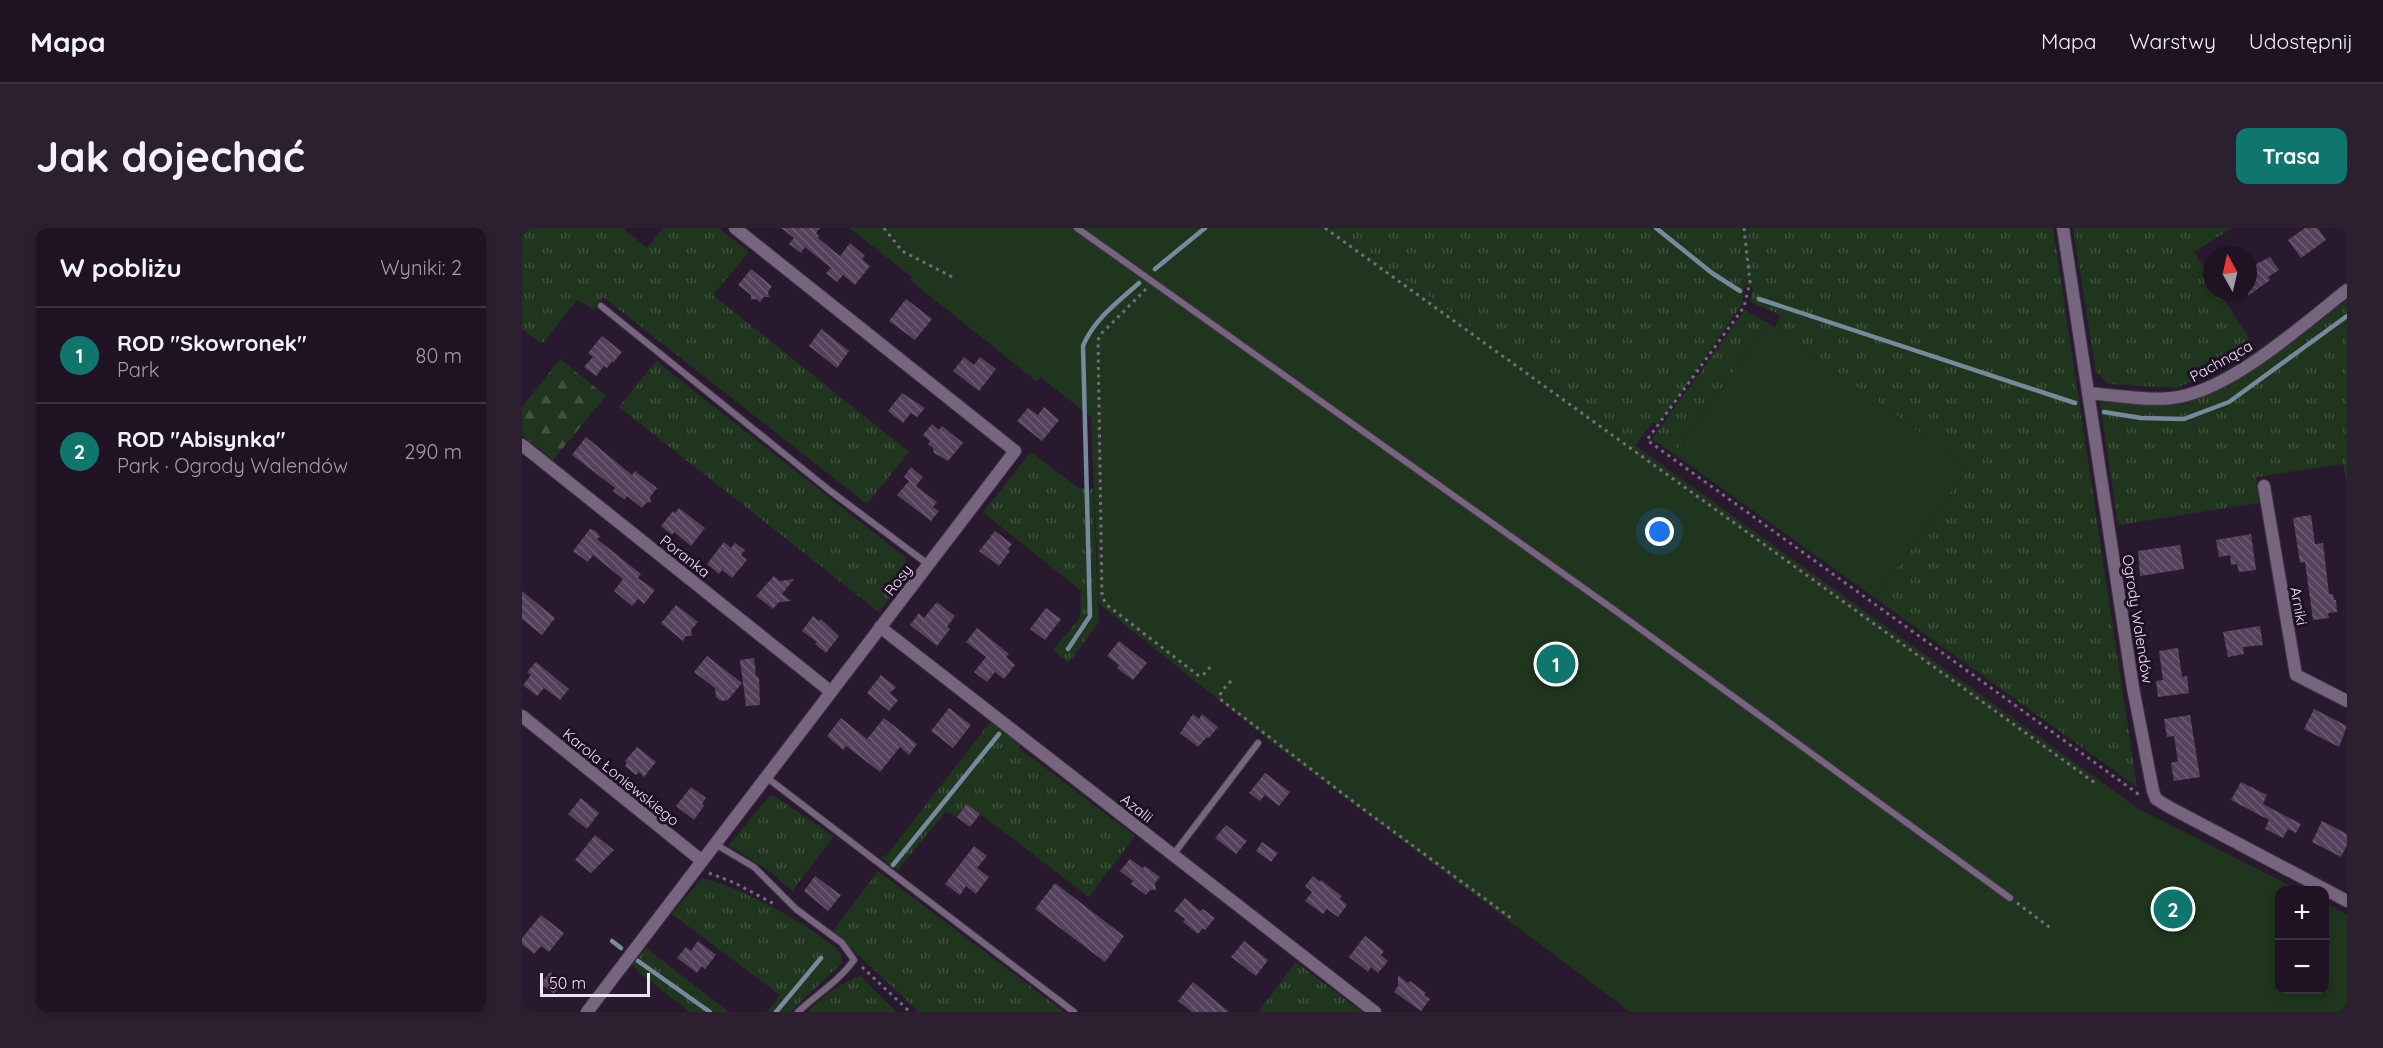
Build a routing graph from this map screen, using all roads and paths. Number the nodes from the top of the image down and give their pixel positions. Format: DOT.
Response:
graph roads {
  1 [pos="735,228"];
  2 [pos="884,228"];
  3 [pos="1077,228"];
  4 [pos="1325,228"];
  5 [pos="1744,228"];
  6 [pos="2063,228"];
  7 [pos="956,279"];
  8 [pos="1153,281"];
  9 [pos="2347,290"];
  10 [pos="601,306"];
  11 [pos="2088,393"];
  12 [pos="522,445"];
  13 [pos="2264,486"];
  14 [pos="929,565"];
  15 [pos="880,627"];
  16 [pos="1212,665"];
  17 [pos="1231,681"];
  18 [pos="830,690"];
  19 [pos="2347,701"];
  20 [pos="522,716"];
  21 [pos="1258,743"];
  22 [pos="766,777"];
  23 [pos="2095,783"];
  24 [pos="2156,799"];
  25 [pos="715,844"];
  26 [pos="1173,855"];
  27 [pos="699,865"];
  28 [pos="2010,898"];
  29 [pos="2347,901"];
  30 [pos="796,909"];
  31 [pos="1511,918"];
  32 [pos="2052,929"];
  33 [pos="854,960"];
  34 [pos="587,1012"];
  35 [pos="798,1012"];
  36 [pos="910,1012"];
  37 [pos="1074,1012"];
  38 [pos="1376,1012"];
  1 -- 14 [label="street, Rosy"];
  2 -- 7 [label="path"];
  3 -- 8 [label="lane"];
  4 -- 23 [label="path"];
  5 -- 24 [label="path"];
  6 -- 11 [label="street, Ogrody Walendów"];
  8 -- 16 [label="path"];
  8 -- 28 [label="lane"];
  9 -- 11 [label="street, Pachnąca"];
  10 -- 14 [label="lane"];
  11 -- 24 [label="street, Ogrody Walendów"];
  12 -- 18 [label="street, Poranka"];
  13 -- 19 [label="street, Arniki"];
  14 -- 15 [label="street, Rosy"];
  15 -- 18 [label="street, Rosy"];
  15 -- 26 [label="street, Azalii"];
  17 -- 31 [label="path"];
  18 -- 22 [label="street, Rosy"];
  20 -- 27 [label="street, Karola Łoniewskiego"];
  21 -- 26 [label="lane"];
  22 -- 25 [label="street, Rosy"];
  22 -- 37 [label="lane"];
  24 -- 29 [label="street"];
  25 -- 27 [label="street, Rosy"];
  25 -- 30 [label="lane"];
  26 -- 38 [label="street, Azalii"];
  27 -- 30 [label="path"];
  27 -- 34 [label="street, Rosy"];
  28 -- 32 [label="path"];
  30 -- 33 [label="lane"];
  33 -- 35 [label="lane"];
  33 -- 36 [label="path"];
}
